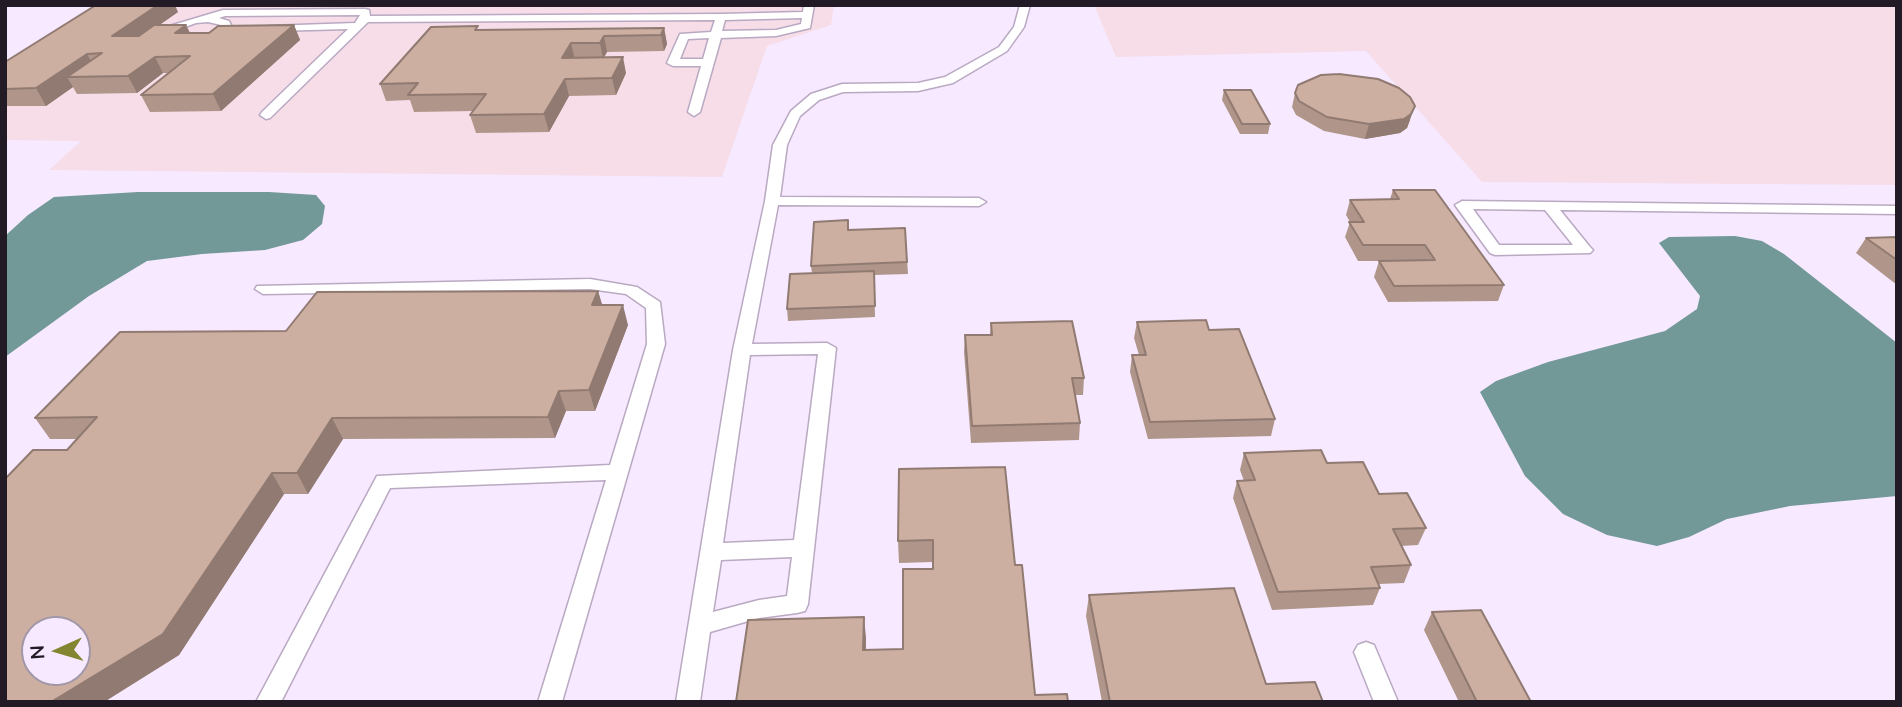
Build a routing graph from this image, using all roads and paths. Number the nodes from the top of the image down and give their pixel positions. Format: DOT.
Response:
graph roads {
  1 [pos="1025,5"];
  2 [pos="808,10"];
  3 [pos="721,17"];
  4 [pos="208,19"];
  5 [pos="361,22"];
  6 [pos="254,28"];
  7 [pos="228,29"];
  8 [pos="241,29"];
  9 [pos="215,33"];
  10 [pos="716,34"];
  11 [pos="178,40"];
  12 [pos="708,62"];
  13 [pos="694,112"];
  14 [pos="266,115"];
  15 [pos="772,201"];
  16 [pos="979,202"];
  17 [pos="1549,206"];
  18 [pos="1897,210"];
  19 [pos="263,289"];
  20 [pos="742,350"];
  21 [pos="618,472"];
  22 [pos="803,548"];
  23 [pos="711,552"];
  24 [pos="700,625"];
  25 [pos="1366,652"];
  26 [pos="268,702"];
  27 [pos="550,702"];
  28 [pos="688,702"];
  29 [pos="1387,702"];
  1 -- 15 [label="lane"];
  2 -- 3 [label="lane"];
  2 -- 10 [label="lane"];
  3 -- 5 [label="lane"];
  3 -- 10 [label="lane"];
  4 -- 5 [label="lane"];
  4 -- 7 [label="lane"];
  4 -- 11 [label="lane"];
  5 -- 6 [label="lane"];
  5 -- 14 [label="lane"];
  7 -- 8 [label="lane"];
  7 -- 9 [label="lane"];
  10 -- 12 [label="lane"];
  10 -- 12 [label="lane"];
  12 -- 13 [label="lane"];
  15 -- 16 [label="lane"];
  15 -- 20 [label="lane"];
  17 -- 17 [label="lane"];
  17 -- 18 [label="lane"];
  19 -- 21 [label="lane"];
  20 -- 22 [label="lane"];
  20 -- 23 [label="lane"];
  21 -- 26 [label="lane"];
  21 -- 27 [label="lane"];
  22 -- 23 [label="lane"];
  22 -- 24 [label="lane"];
  23 -- 24 [label="lane"];
  24 -- 28 [label="lane"];
  25 -- 29 [label="lane"];
}
